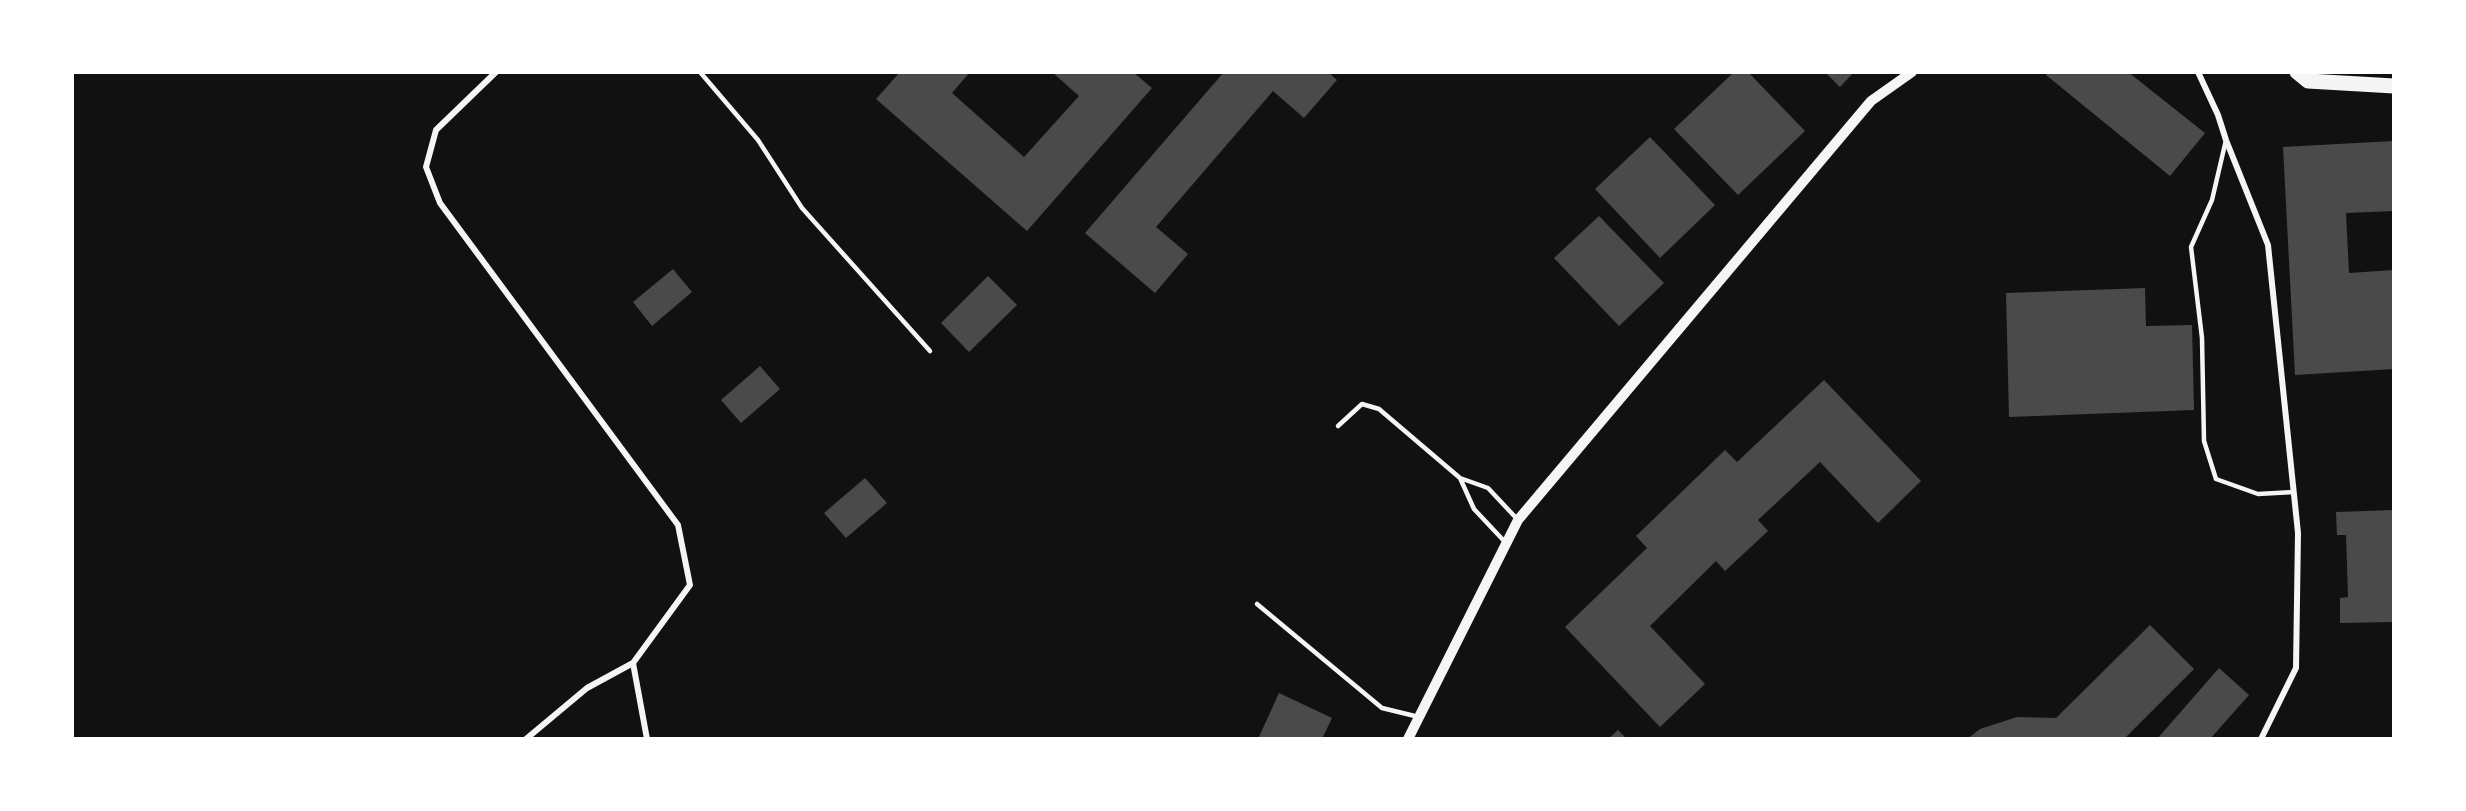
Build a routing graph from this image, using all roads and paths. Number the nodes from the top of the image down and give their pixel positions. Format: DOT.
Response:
graph roads {
  1 [pos="496,72"];
  2 [pos="700,72"];
  3 [pos="1912,72"];
  4 [pos="2198,72"];
  5 [pos="2297,72"];
  6 [pos="2394,86"];
  7 [pos="2226,140"];
  8 [pos="930,351"];
  9 [pos="1338,426"];
  10 [pos="1460,477"];
  11 [pos="2294,492"];
  12 [pos="1518,520"];
  13 [pos="1507,544"];
  14 [pos="1257,604"];
  15 [pos="633,663"];
  16 [pos="1419,717"];
  17 [pos="526,739"];
  18 [pos="647,739"];
  19 [pos="1408,739"];
  20 [pos="2261,739"];
  1 -- 15 [label="street"];
  2 -- 8 [label="lane"];
  3 -- 12 [label="street"];
  4 -- 7 [label="street"];
  5 -- 6 [label="main road"];
  7 -- 11 [label="street"];
  7 -- 11 [label="lane"];
  9 -- 10 [label="lane"];
  10 -- 12 [label="lane"];
  10 -- 13 [label="lane"];
  11 -- 20 [label="street"];
  12 -- 13 [label="street"];
  13 -- 16 [label="street"];
  14 -- 16 [label="lane"];
  15 -- 17 [label="street"];
  15 -- 18 [label="street"];
  16 -- 19 [label="street"];
}
